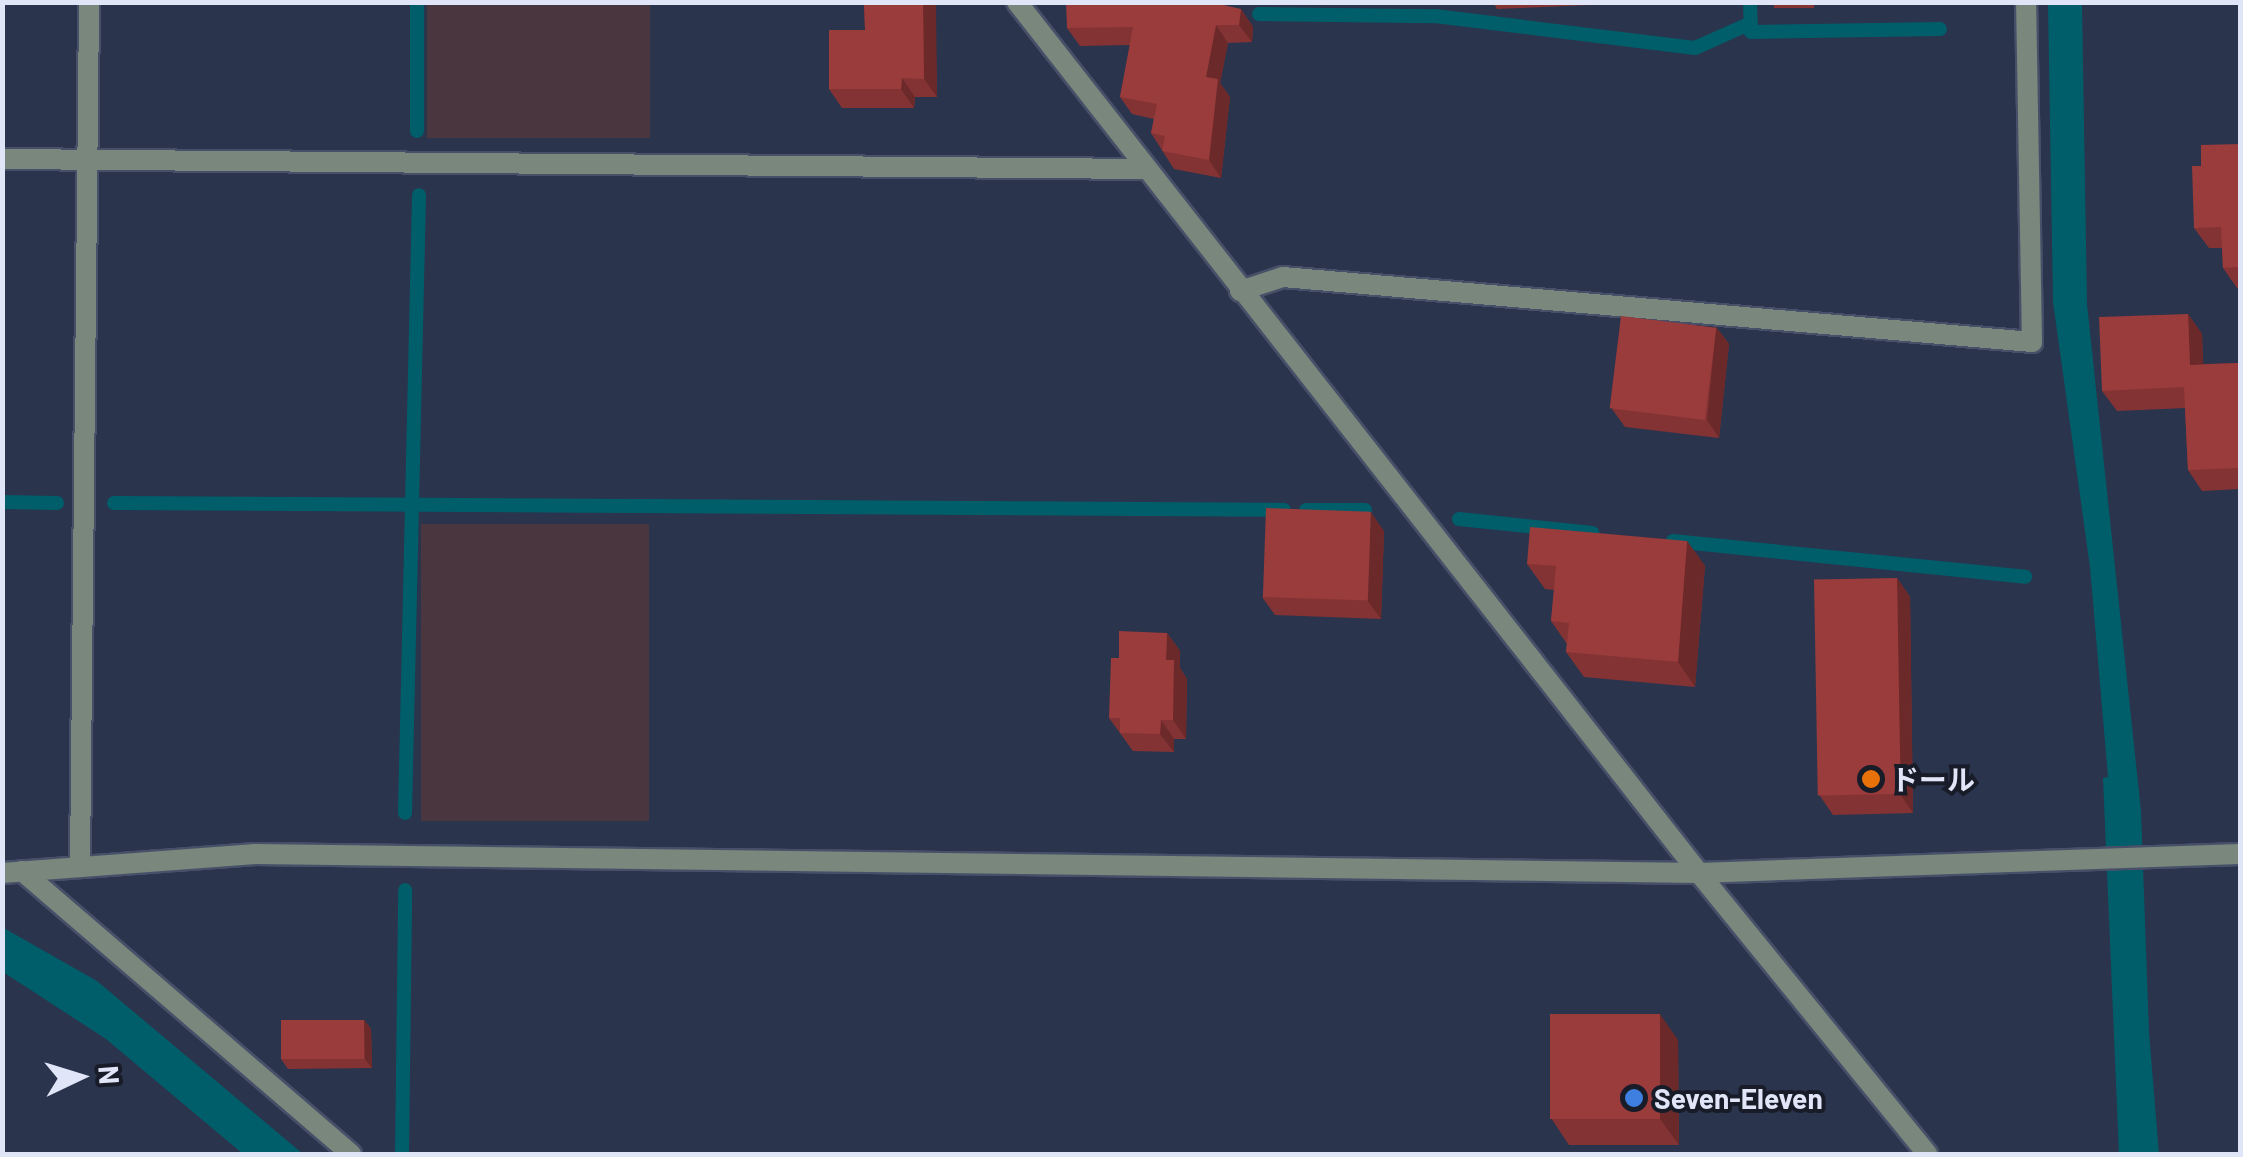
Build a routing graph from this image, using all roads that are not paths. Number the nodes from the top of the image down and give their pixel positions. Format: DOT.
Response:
graph roads {
  1 [pos="89,2"];
  2 [pos="1017,2"];
  3 [pos="2026,2"];
  4 [pos="2,160"];
  5 [pos="88,160"];
  6 [pos="1144,169"];
  7 [pos="1240,290"];
  8 [pos="2240,854"];
  9 [pos="80,866"];
  10 [pos="12,872"];
  11 [pos="1699,873"];
  12 [pos="351,1154"];
  13 [pos="1926,1154"];
  1 -- 5 [label="street"];
  2 -- 6 [label="street"];
  3 -- 7 [label="street"];
  4 -- 5 [label="street"];
  5 -- 6 [label="street"];
  5 -- 9 [label="street"];
  6 -- 7 [label="street"];
  7 -- 11 [label="street"];
  8 -- 11 [label="street"];
  9 -- 10 [label="street"];
  9 -- 11 [label="street"];
  10 -- 12 [label="street"];
  11 -- 13 [label="street"];
}
